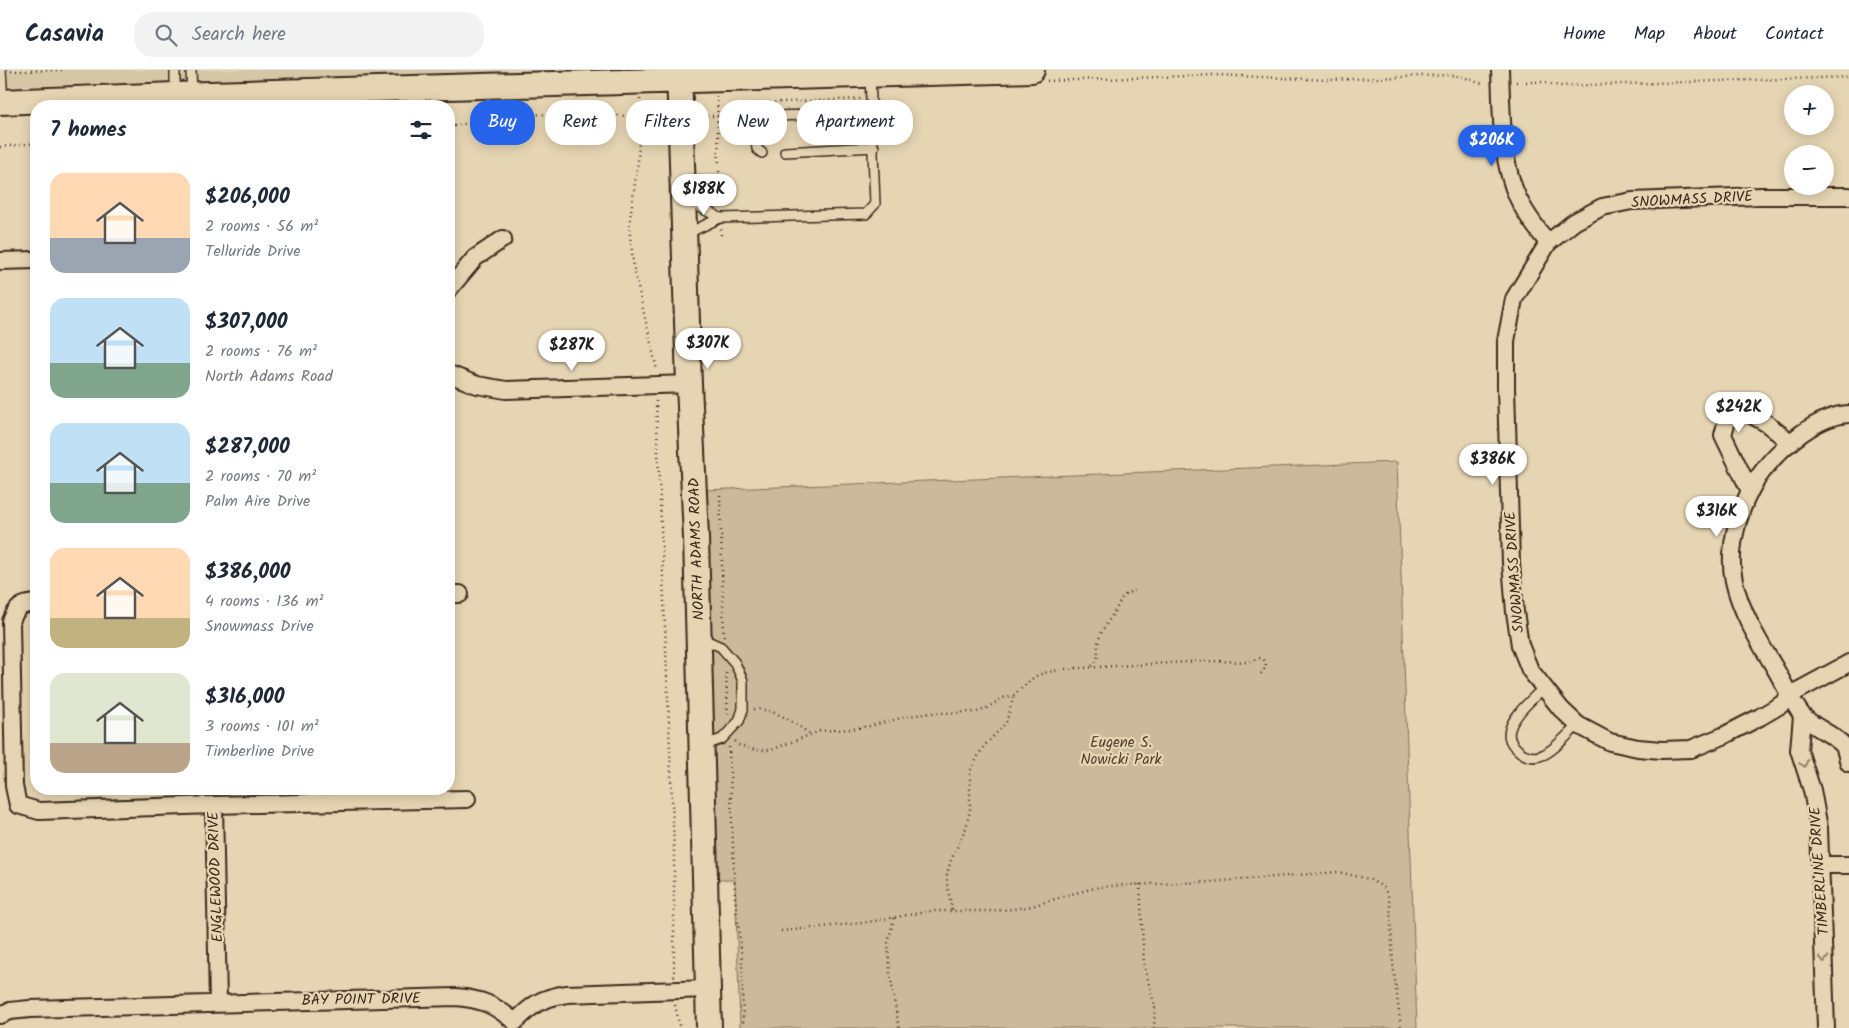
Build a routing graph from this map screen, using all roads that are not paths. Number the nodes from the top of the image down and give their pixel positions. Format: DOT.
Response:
graph roads {
  1 [pos="175,70"];
  2 [pos="191,70"];
  3 [pos="1,71"];
  4 [pos="679,75"];
  5 [pos="870,75"];
  6 [pos="1039,75"];
  7 [pos="1501,76"];
  8 [pos="183,94"];
  9 [pos="46,100"];
  10 [pos="871,100"];
  11 [pos="30,101"];
  12 [pos="1,102"];
  13 [pos="797,115"];
  14 [pos="874,147"];
  15 [pos="785,152"];
  16 [pos="762,153"];
  17 [pos="1849,196"];
  18 [pos="685,199"];
  19 [pos="720,218"];
  20 [pos="686,234"];
  21 [pos="503,240"];
  22 [pos="1548,243"];
  23 [pos="30,260"];
  24 [pos="0,261"];
  25 [pos="455,282"];
  26 [pos="455,376"];
  27 [pos="689,384"];
  28 [pos="1849,414"];
  29 [pos="1791,443"];
  30 [pos="1750,491"];
  31 [pos="30,604"];
  32 [pos="698,637"];
  33 [pos="1849,663"];
  34 [pos="1544,687"];
  35 [pos="1790,694"];
  36 [pos="1802,716"];
  37 [pos="1578,725"];
  38 [pos="702,746"];
  39 [pos="1849,763"];
  40 [pos="468,799"];
  41 [pos="214,806"];
  42 [pos="1821,866"];
  43 [pos="1849,866"];
  44 [pos="708,989"];
  45 [pos="218,1003"];
  46 [pos="0,1015"];
  47 [pos="518,1025"];
  48 [pos="710,1028"];
  49 [pos="1826,1028"];
  1 -- 8 [label="lane"];
  2 -- 8 [label="lane"];
  3 -- 12 [label="lane"];
  4 -- 5 [label="street"];
  4 -- 8 [label="street"];
  4 -- 18 [label="street, NORTH ADAMS ROAD"];
  5 -- 6 [label="street"];
  5 -- 10 [label="lane"];
  7 -- 22 [label="street"];
  8 -- 9 [label="street"];
  11 -- 12 [label="street"];
  13 -- 16 [label="lane"];
  14 -- 15 [label="lane"];
  14 -- 19 [label="lane"];
  17 -- 22 [label="street, SNOWMASS DRIVE"];
  18 -- 19 [label="lane"];
  18 -- 20 [label="street, NORTH ADAMS ROAD"];
  19 -- 20 [label="lane"];
  20 -- 27 [label="street, NORTH ADAMS ROAD"];
  21 -- 25 [label="street"];
  22 -- 34 [label="street, SNOWMASS DRIVE"];
  23 -- 24 [label="street"];
  26 -- 27 [label="street"];
  27 -- 32 [label="street, NORTH ADAMS ROAD"];
  28 -- 29 [label="street"];
  29 -- 30 [label="street"];
  29 -- 30 [label="street"];
  30 -- 35 [label="street"];
  31 -- 41 [label="street, ENGLEWOOD DRIVE"];
  32 -- 38 [label="street, NORTH ADAMS ROAD"];
  32 -- 38 [label="lane"];
  33 -- 35 [label="street, SNOWMASS DRIVE"];
  34 -- 37 [label="street, SNOWMASS DRIVE"];
  34 -- 37 [label="lane"];
  35 -- 36 [label="street"];
  35 -- 37 [label="street, SNOWMASS DRIVE"];
  36 -- 39 [label="street"];
  36 -- 42 [label="street, TIMBERLINE DRIVE, one-way"];
  38 -- 44 [label="street, NORTH ADAMS ROAD"];
  40 -- 41 [label="street"];
  41 -- 45 [label="street, ENGLEWOOD DRIVE"];
  42 -- 43 [label="street"];
  42 -- 49 [label="street, TIMBERLINE DRIVE, one-way"];
  44 -- 47 [label="street, BAY POINT DRIVE"];
  44 -- 48 [label="street, NORTH ADAMS ROAD"];
  45 -- 46 [label="street, BAY POINT DRIVE"];
  45 -- 47 [label="street, BAY POINT DRIVE"];
}
